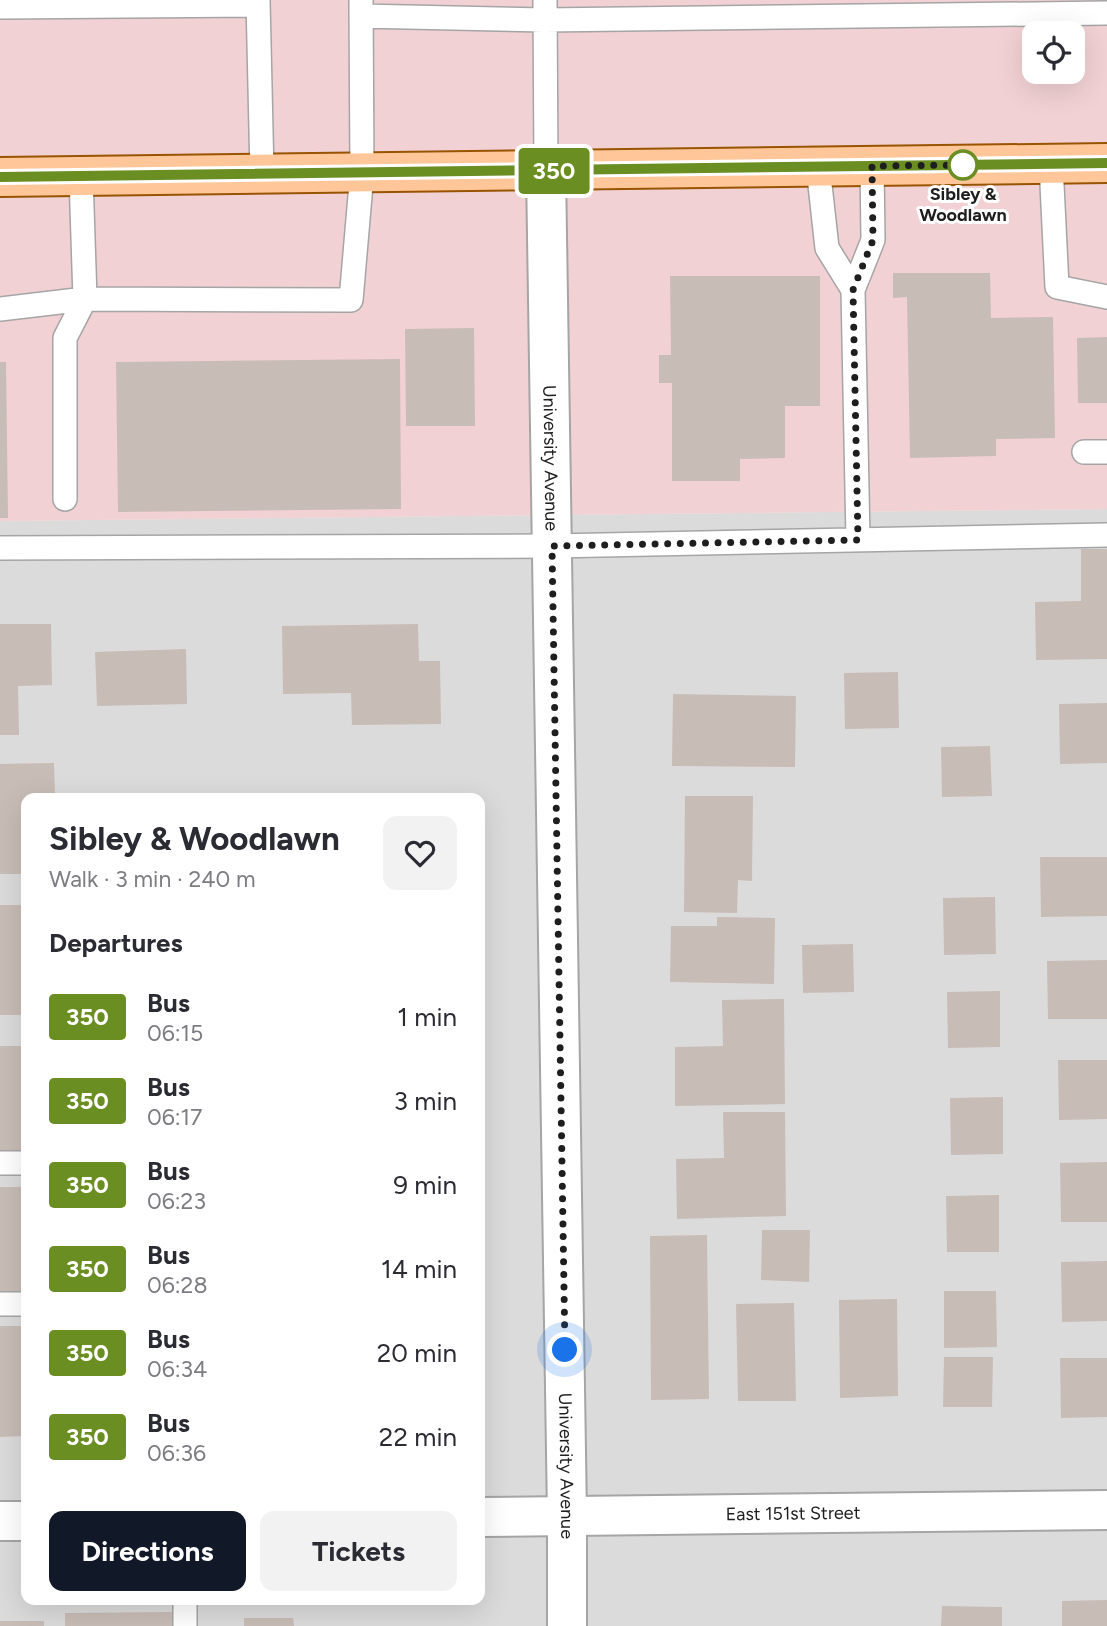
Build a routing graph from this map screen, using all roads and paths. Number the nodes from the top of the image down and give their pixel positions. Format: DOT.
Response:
graph roads {
  1 [pos="258,3"];
  2 [pos="0,7"];
  3 [pos="361,8"];
  4 [pos="697,9"];
  5 [pos="545,10"];
  6 [pos="1107,13"];
  7 [pos="1107,163"];
  8 [pos="1051,164"];
  9 [pos="872,166"];
  10 [pos="818,167"];
  11 [pos="546,171"];
  12 [pos="362,173"];
  13 [pos="262,174"];
  14 [pos="81,176"];
  15 [pos="0,177"];
  16 [pos="853,290"];
  17 [pos="1107,297"];
  18 [pos="85,299"];
  19 [pos="0,309"];
  20 [pos="1084,452"];
  21 [pos="1107,452"];
  22 [pos="65,499"];
  23 [pos="1107,535"];
  24 [pos="858,540"];
  25 [pos="552,546"];
  26 [pos="0,548"];
  27 [pos="0,1163"];
  28 [pos="21,1163"];
  29 [pos="0,1304"];
  30 [pos="21,1304"];
  31 [pos="1107,1510"];
  32 [pos="485,1517"];
  33 [pos="567,1517"];
  34 [pos="0,1521"];
  35 [pos="21,1521"];
  36 [pos="184,1605"];
  37 [pos="185,1626"];
  38 [pos="567,1626"];
  1 -- 2 [label="lane"];
  1 -- 13 [label="lane"];
  3 -- 5 [label="lane"];
  3 -- 12 [label="lane"];
  4 -- 5 [label="lane"];
  4 -- 6 [label="lane"];
  5 -- 11 [label="lane"];
  7 -- 8 [label="main road"];
  8 -- 9 [label="main road"];
  8 -- 17 [label="lane"];
  9 -- 10 [label="main road"];
  9 -- 16 [label="lane"];
  10 -- 11 [label="main road"];
  10 -- 16 [label="lane"];
  11 -- 12 [label="main road"];
  11 -- 25 [label="street, University Avenue"];
  12 -- 13 [label="main road"];
  12 -- 18 [label="lane"];
  13 -- 14 [label="main road"];
  14 -- 15 [label="main road"];
  14 -- 18 [label="lane"];
  16 -- 24 [label="lane"];
  18 -- 19 [label="lane"];
  18 -- 22 [label="lane"];
  20 -- 21 [label="lane"];
  23 -- 24 [label="lane"];
  24 -- 25 [label="lane"];
  25 -- 26 [label="lane"];
  25 -- 33 [label="street, University Avenue"];
  27 -- 28 [label="lane"];
  29 -- 30 [label="lane"];
  31 -- 33 [label="street, East 151st Street"];
  32 -- 33 [label="street, East 151st Street"];
  33 -- 38 [label="street, University Avenue"];
  34 -- 35 [label="street"];
  36 -- 37 [label="lane"];
}
